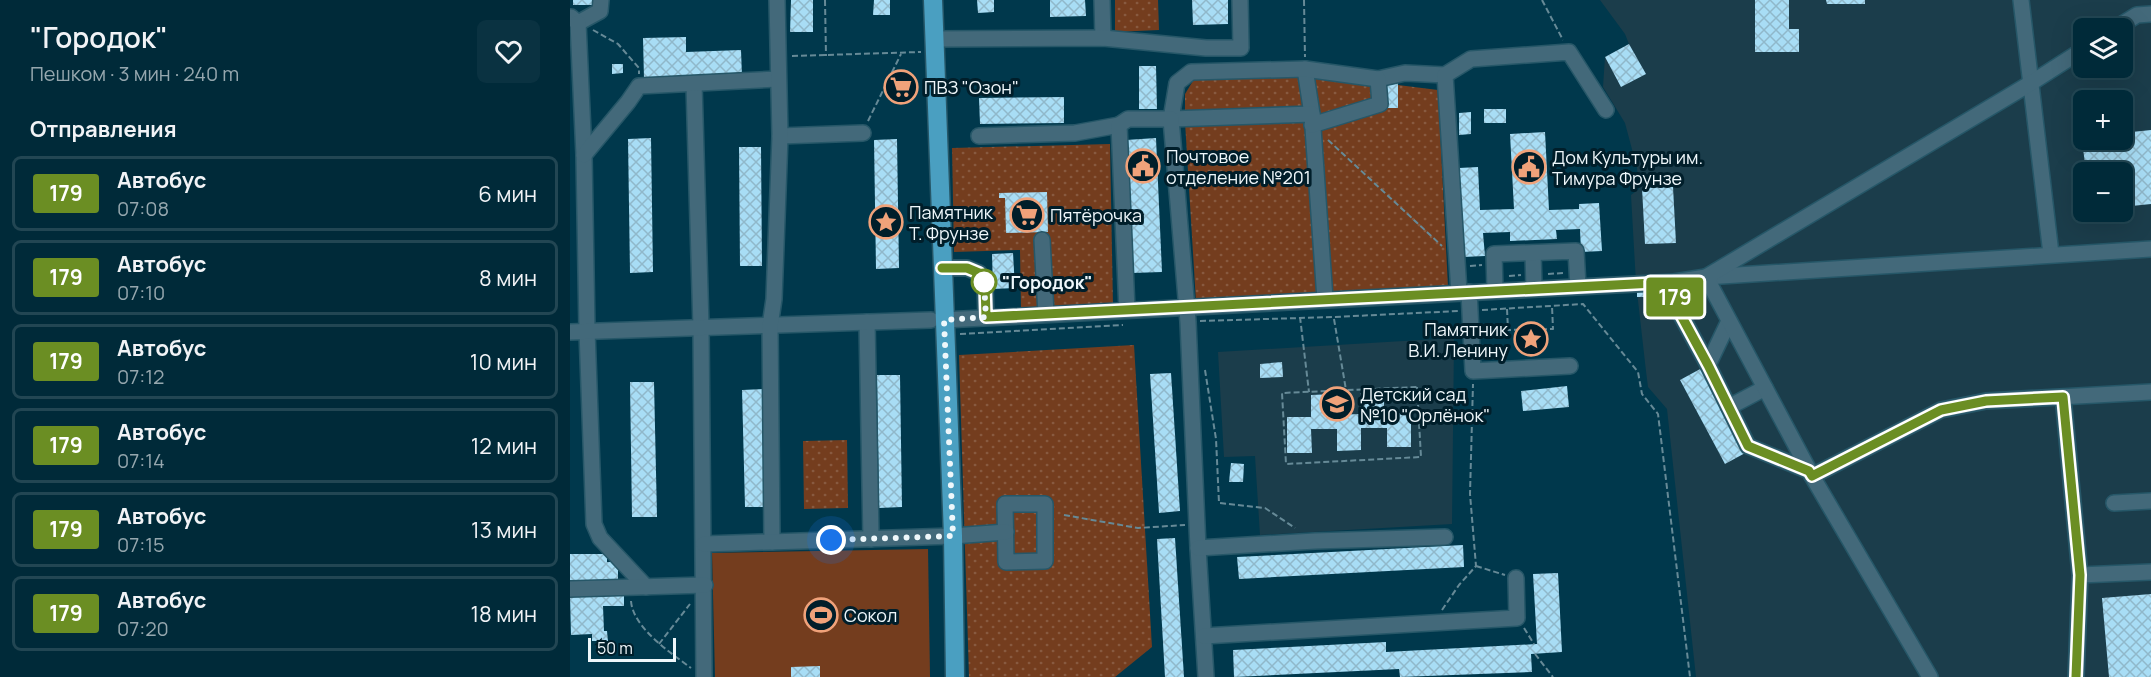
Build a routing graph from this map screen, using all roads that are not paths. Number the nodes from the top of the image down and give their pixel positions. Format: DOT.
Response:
graph roads {
  1 [pos="601,0"];
  2 [pos="777,0"];
  3 [pos="933,0"];
  4 [pos="1102,0"];
  5 [pos="1240,0"];
  6 [pos="2021,0"];
  7 [pos="2151,14"];
  8 [pos="2132,18"];
  9 [pos="574,20"];
  10 [pos="1103,38"];
  11 [pos="934,39"];
  12 [pos="2073,56"];
  13 [pos="1305,69"];
  14 [pos="1445,75"];
  15 [pos="778,79"];
  16 [pos="1378,79"];
  17 [pos="2031,83"];
  18 [pos="694,84"];
  19 [pos="1606,110"];
  20 [pos="1171,119"];
  21 [pos="1312,119"];
  22 [pos="1119,125"];
  23 [pos="862,133"];
  24 [pos="780,136"];
  25 [pos="979,136"];
  26 [pos="584,155"];
  27 [pos="1042,240"];
  28 [pos="2151,249"];
  29 [pos="1533,253"];
  30 [pos="2051,254"];
  31 [pos="942,268"];
  32 [pos="1706,277"];
  33 [pos="1674,282"];
  34 [pos="1578,286"];
  35 [pos="1534,288"];
  36 [pos="1494,290"];
  37 [pos="1464,292"];
  38 [pos="1325,299"];
  39 [pos="1046,314"];
  40 [pos="1187,314"];
  41 [pos="986,317"];
  42 [pos="1129,317"];
  43 [pos="937,320"];
  44 [pos="1729,321"];
  45 [pos="867,322"];
  46 [pos="770,326"];
  47 [pos="701,327"];
  48 [pos="570,332"];
  49 [pos="587,332"];
  50 [pos="1708,365"];
  51 [pos="1570,366"];
  52 [pos="1765,388"];
  53 [pos="2151,392"];
  54 [pos="2063,397"];
  55 [pos="1730,407"];
  56 [pos="1810,474"];
  57 [pos="2151,501"];
  58 [pos="2114,503"];
  59 [pos="1006,532"];
  60 [pos="953,536"];
  61 [pos="1445,537"];
  62 [pos="871,539"];
  63 [pos="771,542"];
  64 [pos="704,544"];
  65 [pos="1198,548"];
  66 [pos="2151,572"];
  67 [pos="2080,575"];
  68 [pos="1516,578"];
  69 [pos="705,585"];
  70 [pos="646,587"];
  71 [pos="570,589"];
  72 [pos="1204,636"];
  73 [pos="699,674"];
  74 [pos="956,677"];
  75 [pos="1206,677"];
  76 [pos="1930,677"];
  77 [pos="2076,677"];
  1 -- 9 [label="street"];
  2 -- 15 [label="street"];
  3 -- 11 [label="main road"];
  4 -- 10 [label="street"];
  5 -- 10 [label="street"];
  6 -- 17 [label="street"];
  7 -- 8 [label="street"];
  9 -- 26 [label="street"];
  10 -- 11 [label="street"];
  11 -- 31 [label="main road"];
  12 -- 17 [label="street"];
  13 -- 16 [label="street"];
  13 -- 20 [label="street"];
  13 -- 21 [label="street"];
  14 -- 16 [label="street"];
  14 -- 19 [label="street"];
  14 -- 37 [label="street"];
  15 -- 18 [label="street"];
  15 -- 24 [label="street"];
  16 -- 21 [label="street"];
  17 -- 30 [label="street"];
  17 -- 32 [label="street"];
  18 -- 26 [label="street"];
  18 -- 47 [label="street"];
  20 -- 21 [label="street"];
  20 -- 22 [label="street"];
  20 -- 40 [label="street"];
  21 -- 38 [label="street"];
  22 -- 25 [label="street"];
  22 -- 42 [label="street"];
  23 -- 24 [label="street"];
  24 -- 46 [label="street"];
  26 -- 49 [label="street"];
  27 -- 39 [label="street"];
  28 -- 30 [label="street"];
  29 -- 34 [label="street"];
  29 -- 35 [label="street"];
  29 -- 36 [label="street"];
  30 -- 32 [label="street"];
  31 -- 41 [label="street"];
  31 -- 43 [label="main road"];
  32 -- 33 [label="street"];
  32 -- 44 [label="street"];
  33 -- 34 [label="street"];
  33 -- 50 [label="street"];
  34 -- 35 [label="street"];
  35 -- 36 [label="street"];
  36 -- 37 [label="street"];
  37 -- 38 [label="street"];
  37 -- 51 [label="street"];
  38 -- 40 [label="street"];
  39 -- 41 [label="street"];
  39 -- 42 [label="street"];
  40 -- 42 [label="street"];
  40 -- 65 [label="street"];
  41 -- 43 [label="street"];
  43 -- 45 [label="street"];
  43 -- 60 [label="main road"];
  44 -- 50 [label="street"];
  44 -- 52 [label="street"];
  45 -- 46 [label="street"];
  45 -- 62 [label="street"];
  46 -- 47 [label="street"];
  46 -- 63 [label="street"];
  47 -- 49 [label="street"];
  47 -- 64 [label="street"];
  48 -- 49 [label="street"];
  49 -- 70 [label="street"];
  50 -- 55 [label="street"];
  52 -- 55 [label="street"];
  52 -- 56 [label="street"];
  53 -- 54 [label="street"];
  54 -- 56 [label="street"];
  54 -- 67 [label="street"];
  55 -- 56 [label="street"];
  56 -- 76 [label="street"];
  57 -- 58 [label="street"];
  59 -- 59 [label="street"];
  59 -- 60 [label="street"];
  60 -- 62 [label="street"];
  60 -- 74 [label="main road"];
  61 -- 65 [label="street"];
  62 -- 63 [label="street"];
  63 -- 64 [label="street"];
  64 -- 69 [label="street"];
  65 -- 72 [label="street"];
  66 -- 67 [label="street"];
  67 -- 77 [label="street"];
  68 -- 72 [label="street"];
  69 -- 70 [label="street"];
  69 -- 73 [label="street"];
  70 -- 71 [label="street"];
  72 -- 75 [label="street"];
}
